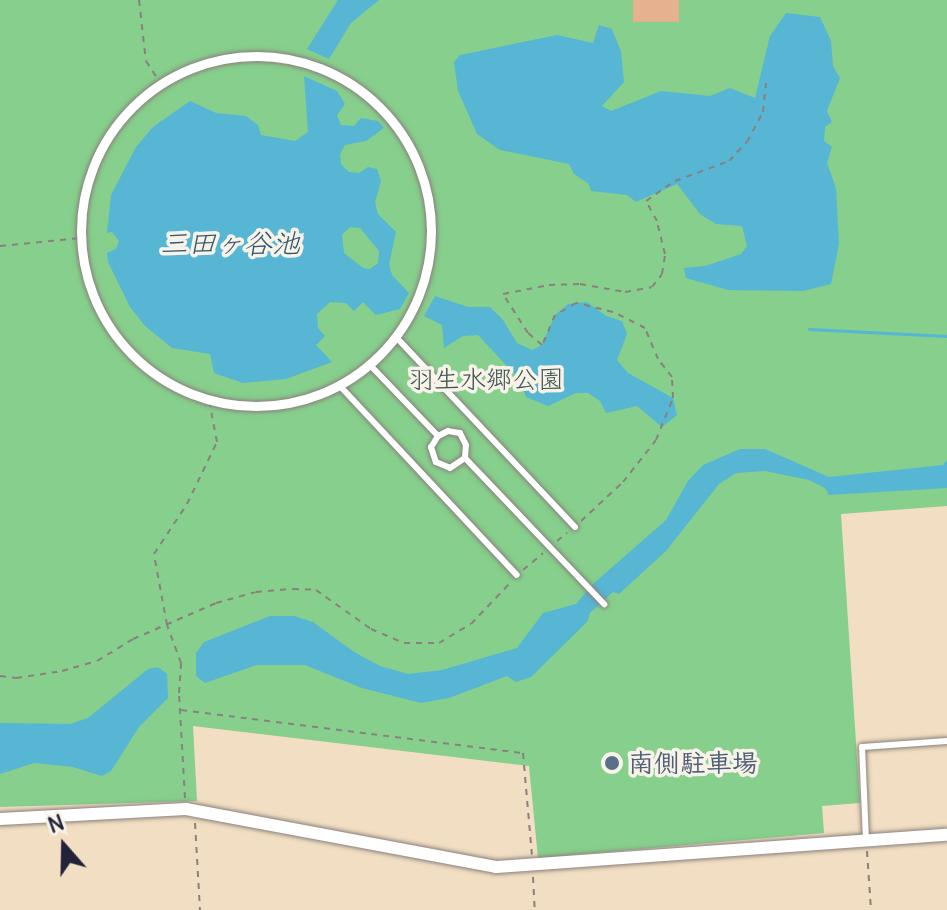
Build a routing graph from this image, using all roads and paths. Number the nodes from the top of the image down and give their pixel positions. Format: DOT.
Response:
graph roads {
  1 [pos="139,0"];
  2 [pos="766,83"];
  3 [pos="161,84"];
  4 [pos="81,238"];
  5 [pos="0,246"];
  6 [pos="396,337"];
  7 [pos="370,365"];
  8 [pos="339,385"];
  9 [pos="209,400"];
  10 [pos="438,436"];
  11 [pos="465,458"];
  12 [pos="575,527"];
  13 [pos="548,548"];
  14 [pos="517,575"];
  15 [pos="604,604"];
  16 [pos="167,625"];
  17 [pos="0,676"];
  18 [pos="181,710"];
  19 [pos="947,741"];
  20 [pos="190,810"];
  21 [pos="0,819"];
  22 [pos="947,835"];
  23 [pos="866,841"];
  24 [pos="532,865"];
  25 [pos="200,910"];
  26 [pos="535,910"];
  27 [pos="871,910"];
  1 -- 3 [label="path"];
  2 -- 12 [label="path"];
  3 -- 4 [label="street"];
  3 -- 6 [label="street"];
  4 -- 5 [label="path"];
  4 -- 9 [label="street"];
  6 -- 7 [label="street"];
  6 -- 12 [label="lane"];
  7 -- 8 [label="street"];
  7 -- 10 [label="lane"];
  8 -- 9 [label="street"];
  8 -- 14 [label="lane"];
  9 -- 16 [label="path"];
  10 -- 11 [label="lane"];
  10 -- 11 [label="lane"];
  11 -- 13 [label="lane"];
  12 -- 13 [label="path"];
  13 -- 14 [label="path"];
  13 -- 15 [label="lane"];
  14 -- 16 [label="path"];
  16 -- 17 [label="path"];
  16 -- 18 [label="path"];
  18 -- 20 [label="path"];
  18 -- 24 [label="path"];
  19 -- 23 [label="lane"];
  20 -- 21 [label="street"];
  20 -- 24 [label="street"];
  20 -- 25 [label="path"];
  22 -- 23 [label="street"];
  23 -- 24 [label="street"];
  23 -- 27 [label="path"];
  24 -- 26 [label="path"];
}
